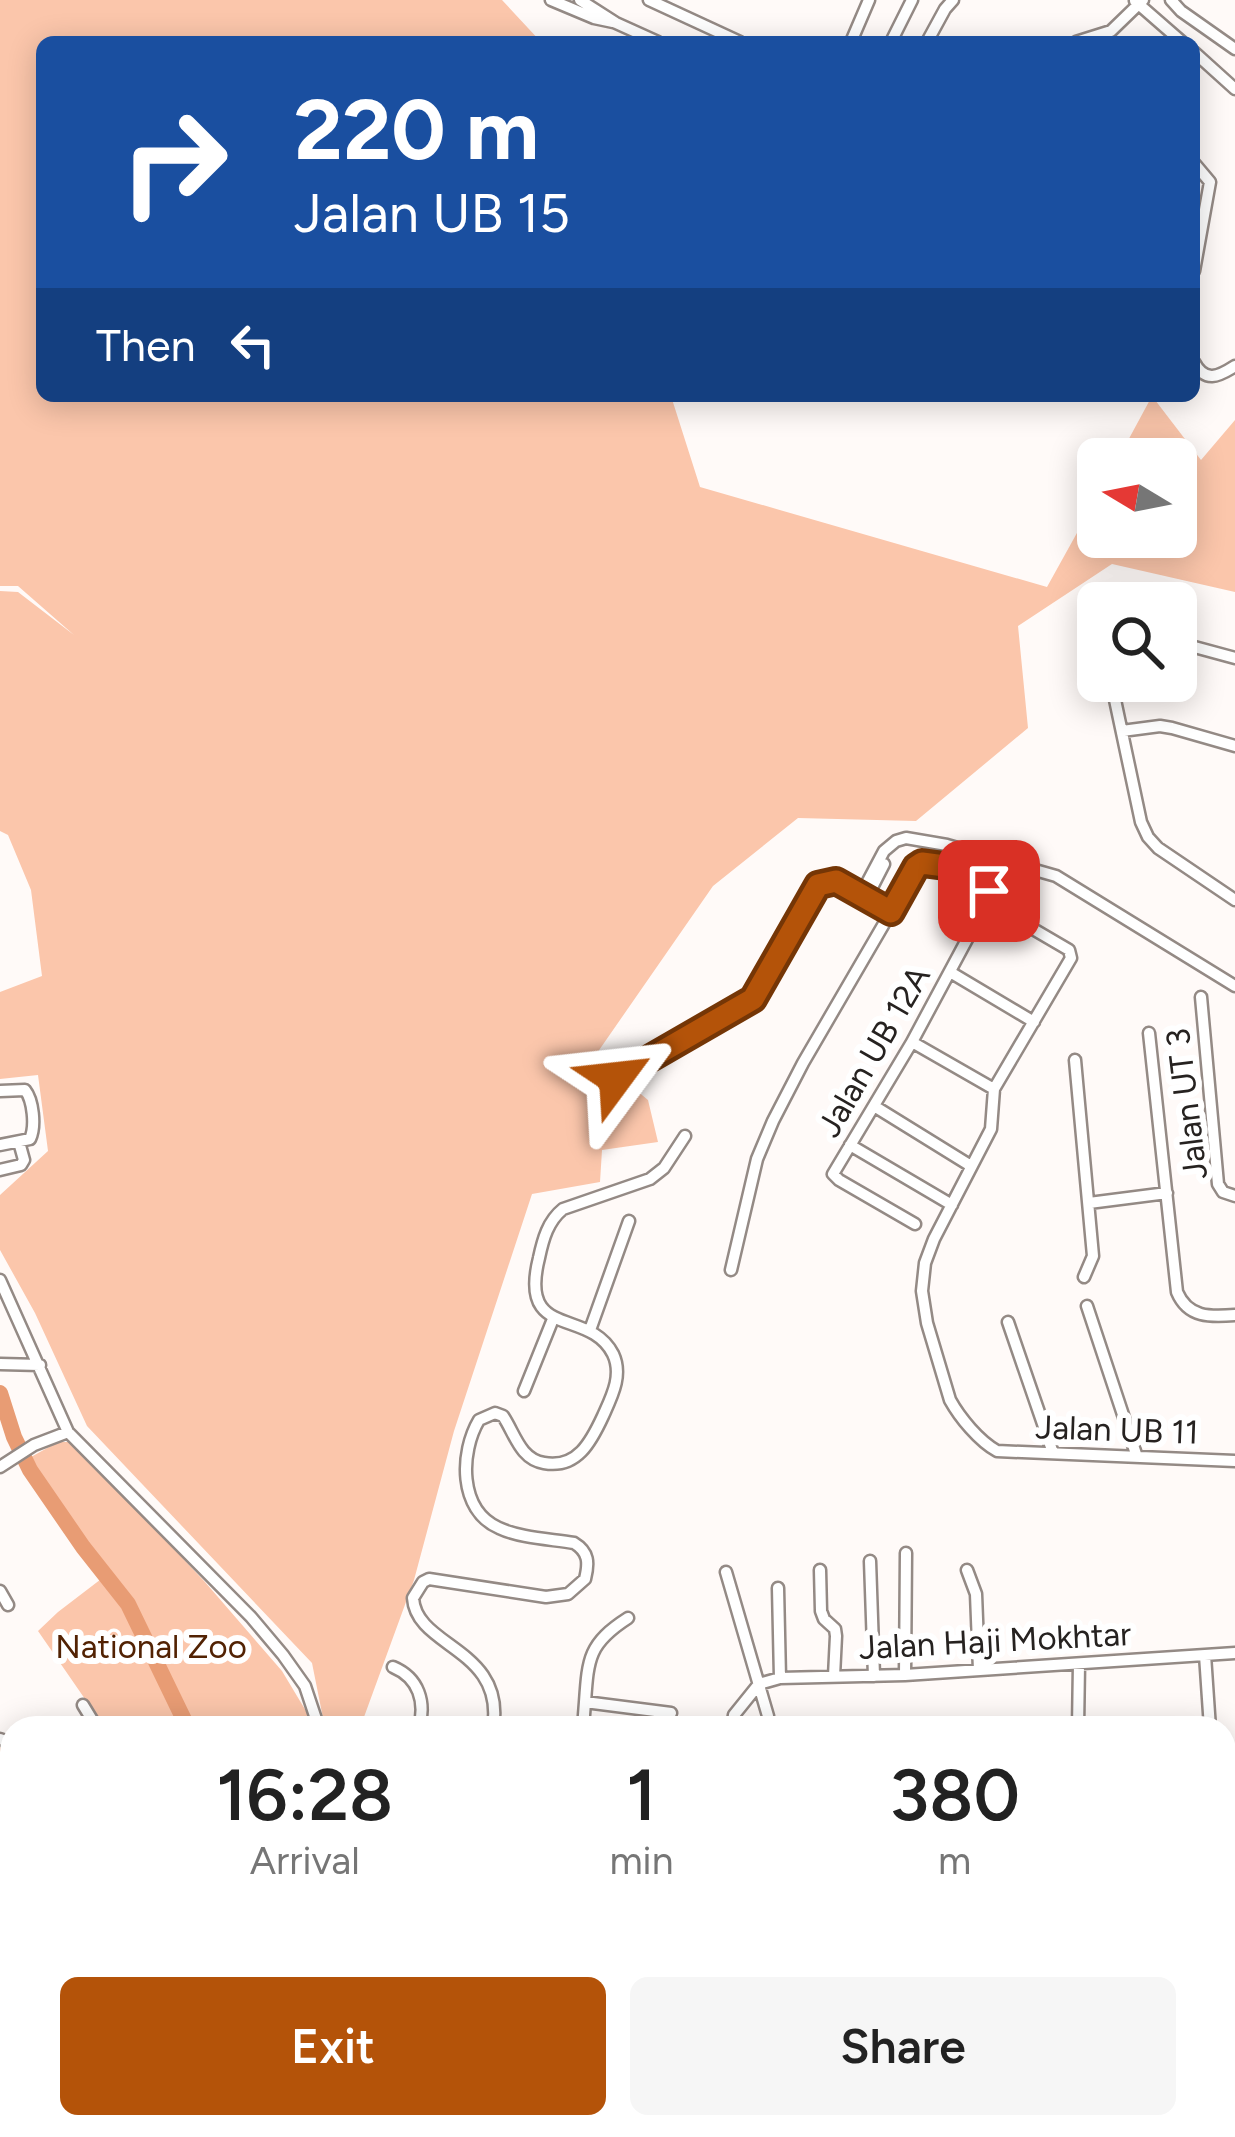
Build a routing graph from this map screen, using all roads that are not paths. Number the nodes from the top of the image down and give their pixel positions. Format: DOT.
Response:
graph roads {
  1 [pos="551,0"];
  2 [pos="580,0"];
  3 [pos="649,0"];
  4 [pos="869,0"];
  5 [pos="911,0"];
  6 [pos="953,0"];
  7 [pos="1171,0"];
  8 [pos="1139,2"];
  9 [pos="616,22"];
  10 [pos="645,36"];
  11 [pos="727,36"];
  12 [pos="854,36"];
  13 [pos="894,36"];
  14 [pos="930,36"];
  15 [pos="1096,36"];
  16 [pos="1176,36"];
  17 [pos="1235,49"];
  18 [pos="1200,57"];
  19 [pos="1235,89"];
  20 [pos="1200,170"];
  21 [pos="1200,220"];
  22 [pos="1235,367"];
  23 [pos="1200,372"];
  24 [pos="1197,647"];
  25 [pos="1235,658"];
  26 [pos="1116,702"];
  27 [pos="1122,731"];
  28 [pos="1235,746"];
  29 [pos="860,897"];
  30 [pos="1235,900"];
  31 [pos="987,902"];
  32 [pos="889,915"];
  33 [pos="950,972"];
  34 [pos="1235,986"];
  35 [pos="1201,997"];
  36 [pos="1034,1022"];
  37 [pos="1149,1033"];
  38 [pos="912,1042"];
  39 [pos="1075,1060"];
  40 [pos="616,1078"];
  41 [pos="994,1089"];
  42 [pos="0,1090"];
  43 [pos="874,1106"];
  44 [pos="685,1136"];
  45 [pos="19,1142"];
  46 [pos="0,1145"];
  47 [pos="850,1145"];
  48 [pos="971,1166"];
  49 [pos="0,1170"];
  50 [pos="1167,1193"];
  51 [pos="1235,1196"];
  52 [pos="1088,1203"];
  53 [pos="952,1205"];
  54 [pos="628,1221"];
  55 [pos="915,1224"];
  56 [pos="730,1270"];
  57 [pos="1084,1277"];
  58 [pos="0,1280"];
  59 [pos="1087,1306"];
  60 [pos="1235,1315"];
  61 [pos="553,1319"];
  62 [pos="1008,1322"];
  63 [pos="590,1330"];
  64 [pos="0,1364"];
  65 [pos="40,1365"];
  66 [pos="524,1391"];
  67 [pos="68,1432"];
  68 [pos="1052,1453"];
  69 [pos="1137,1457"];
  70 [pos="1235,1461"];
  71 [pos="5,1463"];
  72 [pos="906,1553"];
  73 [pos="870,1561"];
  74 [pos="820,1570"];
  75 [pos="967,1570"];
  76 [pos="727,1571"];
  77 [pos="778,1588"];
  78 [pos="0,1592"];
  79 [pos="8,1605"];
  80 [pos="628,1618"];
  81 [pos="1235,1653"];
  82 [pos="1205,1655"];
  83 [pos="1079,1664"];
  84 [pos="393,1667"];
  85 [pos="979,1670"];
  86 [pos="905,1675"];
  87 [pos="834,1676"];
  88 [pos="874,1676"];
  89 [pos="780,1678"];
  90 [pos="759,1684"];
  91 [pos="585,1702"];
  92 [pos="83,1705"];
  93 [pos="671,1713"];
  94 [pos="90,1716"];
  95 [pos="317,1716"];
  96 [pos="420,1716"];
  97 [pos="494,1716"];
  98 [pos="584,1716"];
  99 [pos="734,1716"];
  100 [pos="768,1716"];
  101 [pos="1078,1716"];
  102 [pos="1209,1716"];
  1 -- 9 [label="street"];
  2 -- 9 [label="street"];
  3 -- 11 [label="street"];
  4 -- 12 [label="street"];
  5 -- 13 [label="street"];
  6 -- 14 [label="street"];
  7 -- 17 [label="street"];
  8 -- 15 [label="street"];
  8 -- 16 [label="street"];
  9 -- 10 [label="street"];
  18 -- 19 [label="street"];
  20 -- 21 [label="street"];
  22 -- 23 [label="street"];
  24 -- 25 [label="street"];
  26 -- 27 [label="street"];
  27 -- 28 [label="street"];
  27 -- 30 [label="street"];
  29 -- 32 [label="street"];
  29 -- 34 [label="street"];
  29 -- 40 [label="street"];
  31 -- 32 [label="street, Jalan UB 12A"];
  31 -- 33 [label="street, Jalan UB 12A"];
  31 -- 36 [label="street"];
  32 -- 56 [label="street, Jalan UB 12A"];
  33 -- 36 [label="street"];
  33 -- 38 [label="street, Jalan UB 12A"];
  35 -- 51 [label="street, Jalan UT 3"];
  36 -- 41 [label="street"];
  37 -- 50 [label="street"];
  38 -- 41 [label="street"];
  38 -- 43 [label="street, Jalan UB 12A"];
  39 -- 52 [label="street"];
  41 -- 48 [label="street"];
  42 -- 45 [label="street"];
  43 -- 47 [label="street, Jalan UB 12A"];
  43 -- 48 [label="street"];
  44 -- 61 [label="street"];
  45 -- 46 [label="street"];
  45 -- 49 [label="street"];
  47 -- 53 [label="street"];
  47 -- 55 [label="street, Jalan UB 12A"];
  48 -- 53 [label="street"];
  50 -- 52 [label="street"];
  50 -- 60 [label="street"];
  52 -- 57 [label="street"];
  53 -- 68 [label="street, Jalan UB 11"];
  54 -- 63 [label="street"];
  58 -- 65 [label="street"];
  59 -- 69 [label="street"];
  61 -- 63 [label="street"];
  61 -- 66 [label="street"];
  62 -- 68 [label="street"];
  63 -- 97 [label="street"];
  64 -- 65 [label="street"];
  65 -- 67 [label="street"];
  67 -- 71 [label="street"];
  67 -- 95 [label="street"];
  68 -- 69 [label="street, Jalan UB 11"];
  69 -- 70 [label="street, Jalan UB 11"];
  72 -- 86 [label="street"];
  73 -- 88 [label="street"];
  74 -- 87 [label="street"];
  75 -- 85 [label="street"];
  76 -- 90 [label="street"];
  77 -- 89 [label="street"];
  78 -- 79 [label="street"];
  80 -- 91 [label="street"];
  81 -- 82 [label="street, Jalan Haji Mokhtar"];
  82 -- 83 [label="street, Jalan Haji Mokhtar"];
  82 -- 102 [label="street"];
  83 -- 85 [label="street, Jalan Haji Mokhtar"];
  83 -- 101 [label="street"];
  84 -- 96 [label="street"];
  85 -- 86 [label="street, Jalan Haji Mokhtar"];
  86 -- 88 [label="street, Jalan Haji Mokhtar"];
  87 -- 88 [label="street, Jalan Haji Mokhtar"];
  87 -- 89 [label="street, Jalan Haji Mokhtar"];
  89 -- 90 [label="street, Jalan Haji Mokhtar"];
  90 -- 99 [label="street"];
  90 -- 100 [label="street"];
  91 -- 93 [label="street"];
  91 -- 98 [label="street"];
  92 -- 94 [label="street"];
}
